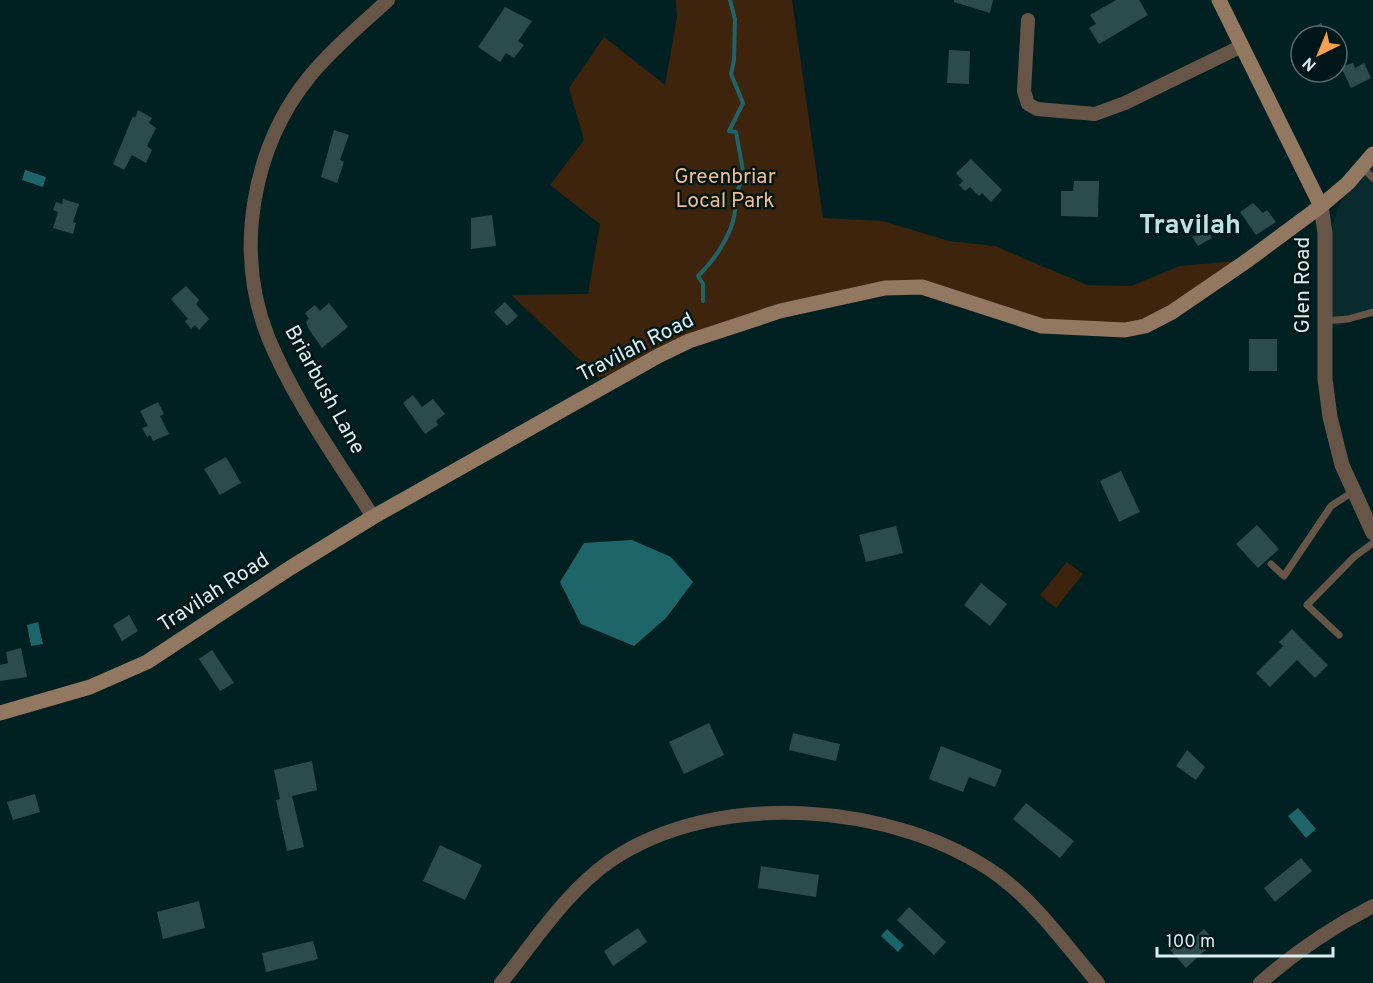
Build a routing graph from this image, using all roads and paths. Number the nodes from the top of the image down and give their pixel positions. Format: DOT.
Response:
graph roads {
  1 [pos="388,0"];
  2 [pos="1219,0"];
  3 [pos="1028,20"];
  4 [pos="1242,46"];
  5 [pos="1373,154"];
  6 [pos="1367,173"];
  7 [pos="1321,207"];
  8 [pos="1373,312"];
  9 [pos="1325,321"];
  10 [pos="1354,491"];
  11 [pos="373,517"];
  12 [pos="1373,533"];
  13 [pos="1373,543"];
  14 [pos="1271,564"];
  15 [pos="1339,635"];
  16 [pos="0,713"];
  17 [pos="1373,906"];
  18 [pos="501,983"];
  19 [pos="1098,983"];
  20 [pos="1260,983"];
  1 -- 11 [label="street, Briarbush Lane"];
  2 -- 4 [label="main road, Glen Road"];
  3 -- 4 [label="street"];
  4 -- 7 [label="main road, Glen Road"];
  5 -- 6 [label="main road, Travilah Road"];
  6 -- 7 [label="main road, Travilah Road"];
  7 -- 9 [label="street, Glen Road"];
  7 -- 11 [label="main road, Travilah Road"];
  8 -- 9 [label="lane"];
  9 -- 10 [label="street, Glen Road"];
  10 -- 12 [label="street, Glen Road"];
  10 -- 14 [label="lane"];
  11 -- 16 [label="main road, Travilah Road"];
  13 -- 15 [label="lane"];
  17 -- 20 [label="street"];
  18 -- 19 [label="street"];
}
